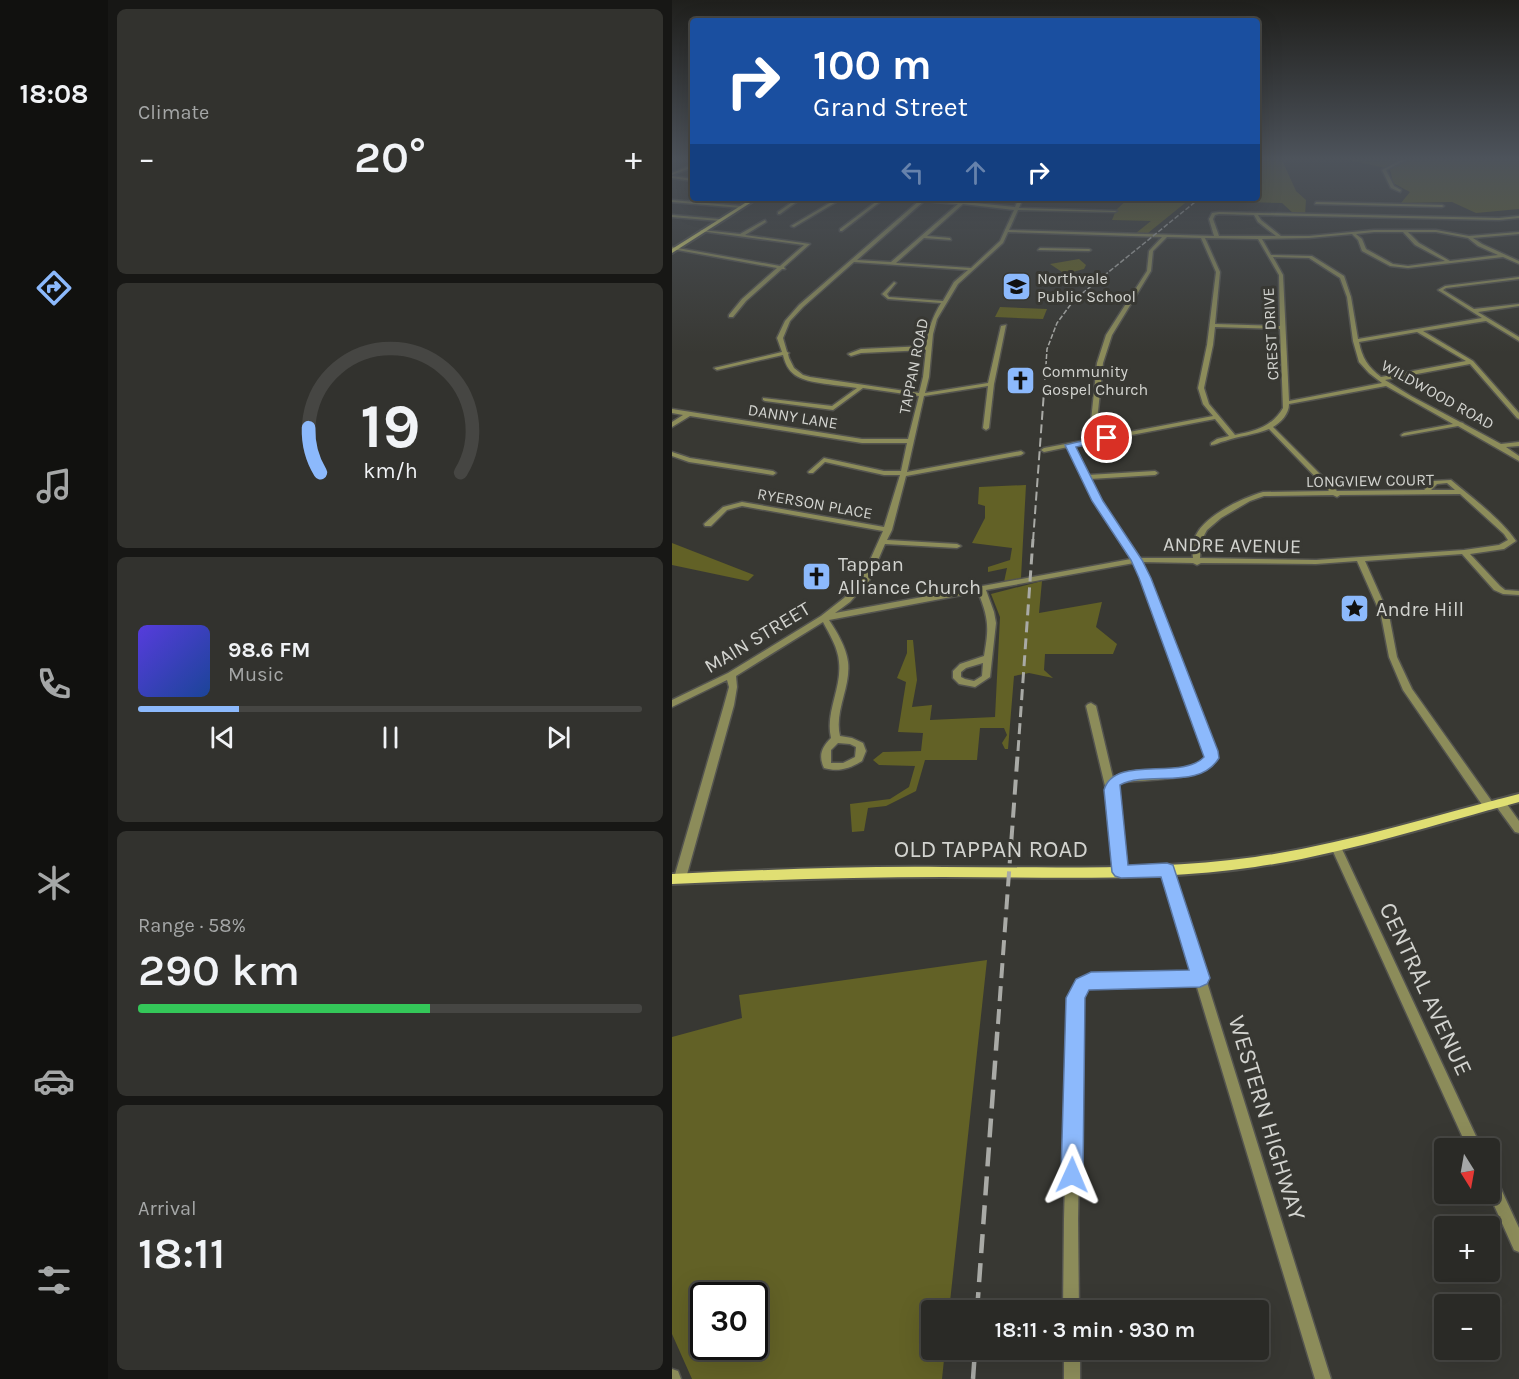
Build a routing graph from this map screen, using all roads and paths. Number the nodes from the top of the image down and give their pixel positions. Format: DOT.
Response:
graph roads {
  1 [pos="712,224"];
  2 [pos="759,224"];
  3 [pos="797,224"];
  4 [pos="848,224"];
  5 [pos="895,224"];
  6 [pos="938,224"];
  7 [pos="1009,224"];
  8 [pos="1214,224"];
  9 [pos="1263,224"];
  10 [pos="794,226"];
  11 [pos="841,230"];
  12 [pos="702,231"];
  13 [pos="1007,231"];
  14 [pos="1404,231"];
  15 [pos="1094,233"];
  16 [pos="1353,233"];
  17 [pos="1519,233"];
  18 [pos="742,235"];
  19 [pos="1166,236"];
  20 [pos="924,237"];
  21 [pos="1203,237"];
  22 [pos="1217,237"];
  23 [pos="1279,237"];
  24 [pos="1469,237"];
  25 [pos="1259,238"];
  26 [pos="950,239"];
  27 [pos="673,249"];
  28 [pos="1040,249"];
  29 [pos="1089,250"];
  30 [pos="1087,256"];
  31 [pos="1271,256"];
  32 [pos="1505,256"];
  33 [pos="853,261"];
  34 [pos="1450,262"];
  35 [pos="893,263"];
  36 [pos="1519,263"];
  37 [pos="783,268"];
  38 [pos="971,269"];
  39 [pos="1519,279"];
  40 [pos="894,283"];
  41 [pos="943,302"];
  42 [pos="1519,305"];
  43 [pos="1472,311"];
  44 [pos="731,316"];
  45 [pos="1486,319"];
  46 [pos="1213,325"];
  47 [pos="1004,326"];
  48 [pos="1283,328"];
  49 [pos="1417,330"];
  50 [pos="1517,336"];
  51 [pos="1356,341"];
  52 [pos="928,348"];
  53 [pos="786,353"];
  54 [pos="851,354"];
  55 [pos="1471,362"];
  56 [pos="717,368"];
  57 [pos="1379,379"];
  58 [pos="991,384"];
  59 [pos="1386,384"];
  60 [pos="861,387"];
  61 [pos="921,395"];
  62 [pos="765,399"];
  63 [pos="1287,403"];
  64 [pos="672,411"];
  65 [pos="688,414"];
  66 [pos="1215,417"];
  67 [pos="1519,417"];
  68 [pos="1461,424"];
  69 [pos="672,425"];
  70 [pos="1270,427"];
  71 [pos="986,428"];
  72 [pos="1404,435"];
  73 [pos="1233,436"];
  74 [pos="1107,438"];
  75 [pos="910,441"];
  76 [pos="1213,444"];
  77 [pos="1519,444"];
  78 [pos="1070,445"];
  79 [pos="1502,446"];
  80 [pos="1044,450"];
  81 [pos="1021,453"];
  82 [pos="672,454"];
  83 [pos="1519,459"];
  84 [pos="811,472"];
  85 [pos="1155,472"];
  86 [pos="773,473"];
  87 [pos="903,474"];
  88 [pos="1087,477"];
  89 [pos="1426,492"];
  90 [pos="1462,492"];
  91 [pos="1337,495"];
  92 [pos="708,524"];
  93 [pos="888,530"];
  94 [pos="883,542"];
  95 [pos="957,546"];
  96 [pos="1464,552"];
  97 [pos="1360,559"];
  98 [pos="1136,560"];
  99 [pos="1197,562"];
  100 [pos="981,588"];
  101 [pos="1519,593"];
  102 [pos="824,618"];
  103 [pos="988,658"];
  104 [pos="731,675"];
  105 [pos="672,704"];
  106 [pos="1091,706"];
  107 [pos="836,739"];
  108 [pos="1111,790"];
  109 [pos="1519,798"];
  110 [pos="1495,804"];
  111 [pos="1519,829"];
  112 [pos="1336,847"];
  113 [pos="1167,870"];
  114 [pos="1121,872"];
  115 [pos="676,879"];
  116 [pos="1200,978"];
  117 [pos="1470,1138"];
  118 [pos="1500,1203"];
  119 [pos="1519,1245"];
  120 [pos="1071,1300"];
  121 [pos="1072,1360"];
  122 [pos="1072,1379"];
  123 [pos="1323,1379"];
  1 -- 12 [label="main road"];
  2 -- 18 [label="street"];
  3 -- 10 [label="street"];
  4 -- 11 [label="street"];
  5 -- 33 [label="street"];
  6 -- 20 [label="street"];
  7 -- 13 [label="street, TAPPAN ROAD"];
  8 -- 22 [label="street"];
  9 -- 23 [label="street"];
  12 -- 18 [label="street"];
  12 -- 27 [label="main road"];
  13 -- 15 [label="street"];
  13 -- 38 [label="street, TAPPAN ROAD"];
  14 -- 16 [label="street"];
  14 -- 24 [label="street"];
  14 -- 34 [label="street"];
  15 -- 19 [label="street"];
  15 -- 29 [label="street"];
  16 -- 23 [label="street"];
  16 -- 34 [label="street"];
  17 -- 24 [label="street"];
  18 -- 37 [label="street"];
  19 -- 21 [label="street"];
  19 -- 74 [label="street"];
  20 -- 26 [label="street"];
  20 -- 35 [label="street"];
  21 -- 22 [label="street"];
  21 -- 46 [label="street"];
  22 -- 25 [label="street"];
  23 -- 25 [label="street"];
  24 -- 32 [label="street"];
  25 -- 31 [label="street, CREST DRIVE"];
  27 -- 37 [label="street"];
  28 -- 29 [label="street"];
  29 -- 30 [label="street"];
  31 -- 48 [label="street, CREST DRIVE"];
  31 -- 51 [label="street, WILDWOOD ROAD"];
  32 -- 34 [label="street"];
  32 -- 36 [label="street"];
  33 -- 35 [label="street"];
  33 -- 53 [label="street"];
  35 -- 38 [label="street"];
  37 -- 44 [label="street"];
  38 -- 41 [label="street, TAPPAN ROAD"];
  39 -- 43 [label="street"];
  40 -- 41 [label="street"];
  41 -- 52 [label="street, TAPPAN ROAD"];
  42 -- 43 [label="street"];
  43 -- 45 [label="street"];
  45 -- 49 [label="street"];
  45 -- 50 [label="street"];
  46 -- 48 [label="street"];
  46 -- 66 [label="street"];
  47 -- 58 [label="street"];
  48 -- 63 [label="street, CREST DRIVE"];
  49 -- 51 [label="street"];
  49 -- 55 [label="street"];
  51 -- 57 [label="street, WILDWOOD ROAD"];
  52 -- 54 [label="street"];
  52 -- 61 [label="street, TAPPAN ROAD"];
  53 -- 56 [label="street"];
  53 -- 60 [label="street"];
  55 -- 57 [label="street"];
  55 -- 67 [label="street"];
  57 -- 59 [label="street, WILDWOOD ROAD"];
  58 -- 61 [label="street"];
  58 -- 71 [label="street"];
  59 -- 63 [label="street"];
  59 -- 68 [label="street, WILDWOOD ROAD"];
  60 -- 61 [label="street"];
  60 -- 62 [label="street"];
  61 -- 75 [label="street, TAPPAN ROAD"];
  63 -- 70 [label="street, CREST DRIVE"];
  64 -- 65 [label="street, DANNY LANE"];
  65 -- 69 [label="street"];
  65 -- 75 [label="street, DANNY LANE"];
  66 -- 73 [label="street"];
  66 -- 74 [label="street"];
  68 -- 72 [label="street"];
  68 -- 79 [label="street, WILDWOOD ROAD"];
  70 -- 73 [label="street"];
  70 -- 91 [label="street"];
  73 -- 76 [label="street"];
  74 -- 78 [label="street"];
  75 -- 87 [label="street, TAPPAN ROAD"];
  77 -- 79 [label="street"];
  78 -- 80 [label="street"];
  78 -- 88 [label="street"];
  79 -- 83 [label="street, WILDWOOD ROAD"];
  81 -- 87 [label="street"];
  82 -- 86 [label="street"];
  84 -- 87 [label="street"];
  85 -- 88 [label="street"];
  87 -- 93 [label="street, TAPPAN ROAD"];
  88 -- 98 [label="street"];
  89 -- 90 [label="street, LONGVIEW COURT"];
  89 -- 90 [label="street"];
  89 -- 91 [label="street, LONGVIEW COURT"];
  90 -- 96 [label="street, LONGVIEW COURT"];
  91 -- 99 [label="street, LONGVIEW COURT"];
  92 -- 93 [label="street, RYERSON PLACE"];
  93 -- 94 [label="street, MAIN STREET"];
  94 -- 95 [label="street"];
  94 -- 102 [label="street, MAIN STREET"];
  96 -- 97 [label="street, ANDRE AVENUE"];
  96 -- 101 [label="street"];
  97 -- 99 [label="street, ANDRE AVENUE"];
  97 -- 110 [label="street"];
  98 -- 99 [label="street, ANDRE AVENUE"];
  98 -- 100 [label="street, ANDRE AVENUE"];
  98 -- 108 [label="street"];
  100 -- 102 [label="street, ANDRE AVENUE"];
  100 -- 103 [label="street"];
  102 -- 104 [label="street, MAIN STREET"];
  102 -- 107 [label="street"];
  104 -- 105 [label="street, MAIN STREET"];
  104 -- 115 [label="street"];
  106 -- 108 [label="street"];
  108 -- 114 [label="street"];
  109 -- 110 [label="main road, OLD TAPPAN ROAD"];
  110 -- 111 [label="street"];
  110 -- 112 [label="main road, OLD TAPPAN ROAD"];
  112 -- 113 [label="main road, OLD TAPPAN ROAD"];
  112 -- 117 [label="street, CENTRAL AVENUE"];
  113 -- 114 [label="main road, OLD TAPPAN ROAD"];
  113 -- 116 [label="street, WESTERN HIGHWAY"];
  114 -- 115 [label="main road, OLD TAPPAN ROAD"];
  116 -- 120 [label="street"];
  116 -- 123 [label="street, WESTERN HIGHWAY"];
  118 -- 119 [label="street"];
  121 -- 122 [label="street"];
}
